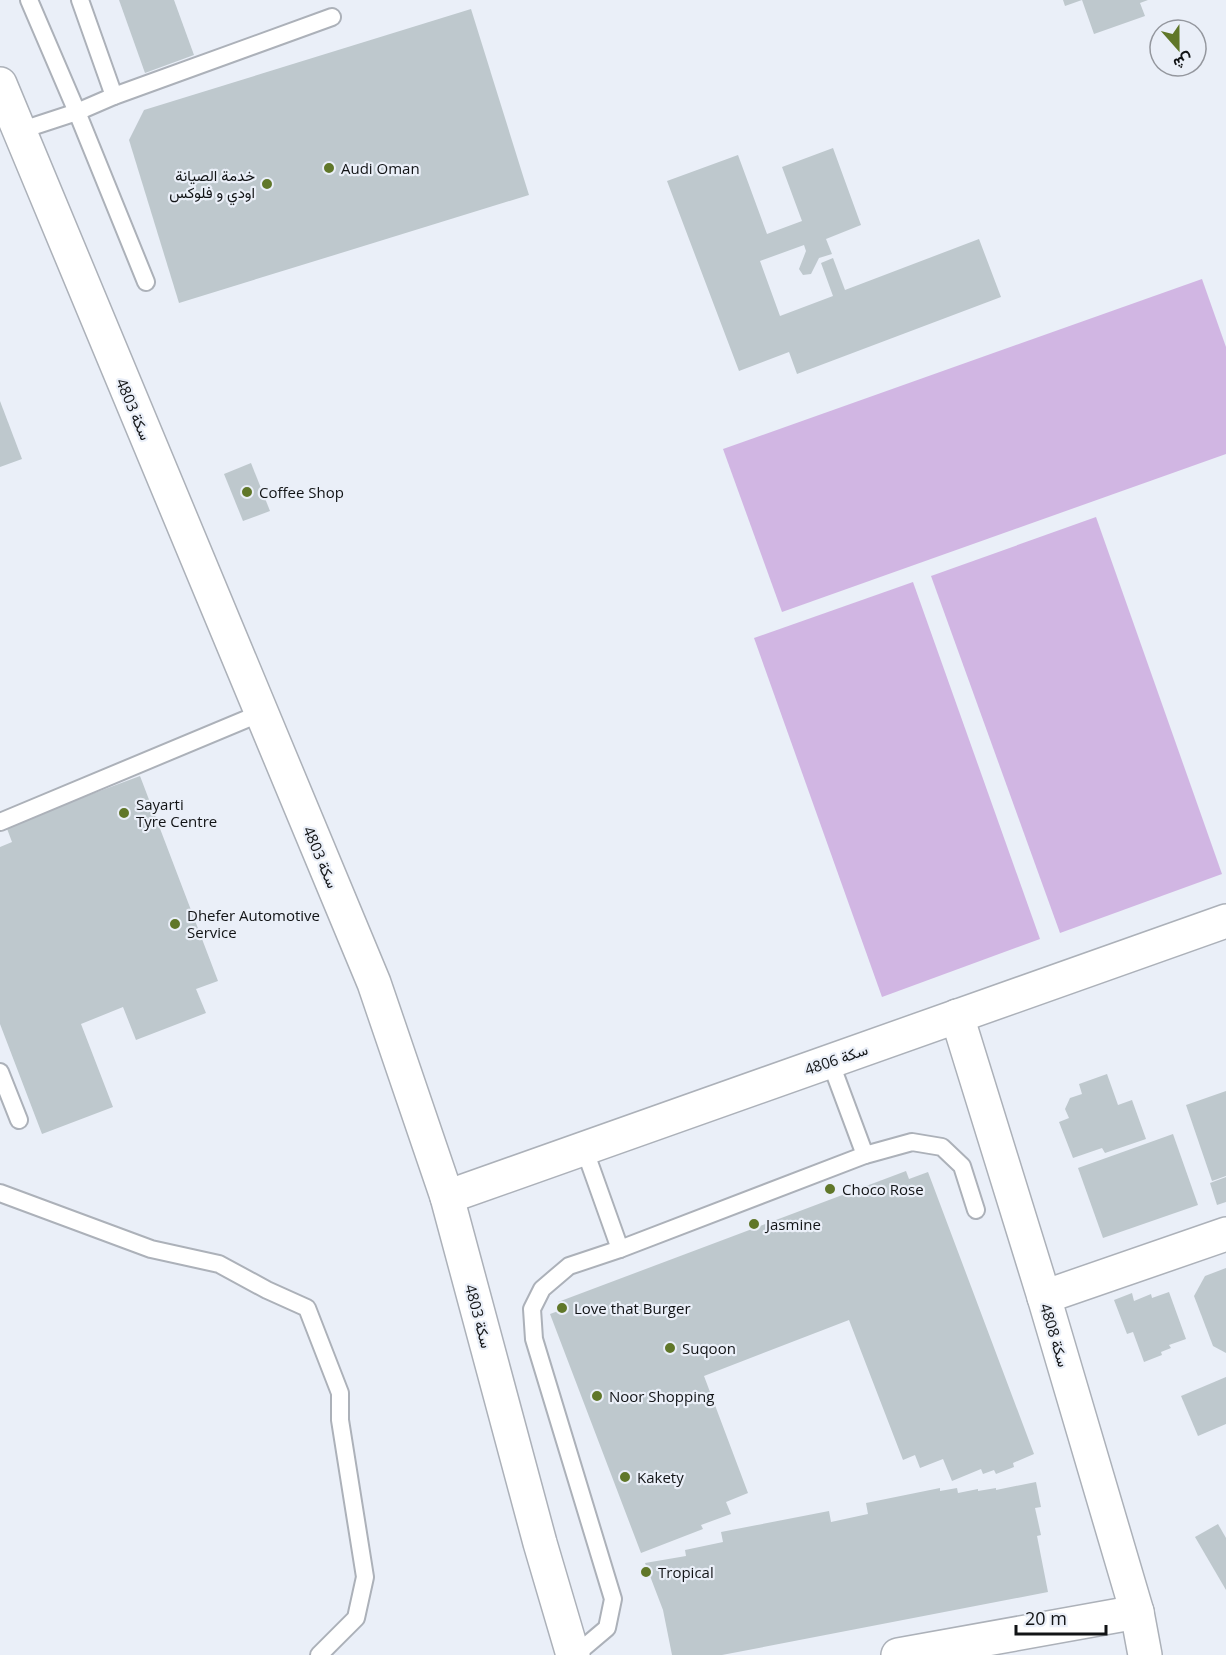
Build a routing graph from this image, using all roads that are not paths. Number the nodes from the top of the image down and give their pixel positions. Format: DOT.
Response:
graph roads {
  1 [pos="29,0"];
  2 [pos="80,0"];
  3 [pos="332,18"];
  4 [pos="0,84"];
  5 [pos="114,96"];
  6 [pos="77,112"];
  7 [pos="19,131"];
  8 [pos="146,282"];
  9 [pos="261,713"];
  10 [pos="0,822"];
  11 [pos="1226,921"];
  12 [pos="957,1017"];
  13 [pos="830,1061"];
  14 [pos="0,1072"];
  15 [pos="19,1120"];
  16 [pos="584,1148"];
  17 [pos="865,1155"];
  18 [pos="0,1193"];
  19 [pos="447,1197"];
  20 [pos="976,1210"];
  21 [pos="1226,1234"];
  22 [pos="620,1249"];
  23 [pos="1044,1297"];
  24 [pos="1137,1612"];
  25 [pos="319,1655"];
  26 [pos="574,1655"];
  27 [pos="897,1655"];
  28 [pos="1144,1655"];
  1 -- 6 [label="lane"];
  2 -- 5 [label="lane"];
  3 -- 5 [label="lane"];
  4 -- 7 [label="street, سكة 4803"];
  5 -- 6 [label="lane"];
  6 -- 7 [label="lane"];
  6 -- 8 [label="lane"];
  7 -- 9 [label="street, سكة 4803"];
  9 -- 10 [label="lane"];
  9 -- 19 [label="street, سكة 4803"];
  11 -- 12 [label="street, سكة 4806"];
  12 -- 13 [label="street, سكة 4806"];
  12 -- 23 [label="street, سكة 4808"];
  13 -- 16 [label="street, سكة 4806"];
  13 -- 17 [label="lane"];
  14 -- 15 [label="lane"];
  16 -- 19 [label="street, سكة 4806"];
  16 -- 22 [label="lane"];
  17 -- 20 [label="lane"];
  17 -- 22 [label="lane"];
  18 -- 25 [label="lane"];
  19 -- 26 [label="street, سكة 4803"];
  21 -- 23 [label="street"];
  22 -- 26 [label="lane"];
  23 -- 24 [label="street, سكة 4808"];
  24 -- 27 [label="street"];
  24 -- 28 [label="street, سكة 4808"];
}
